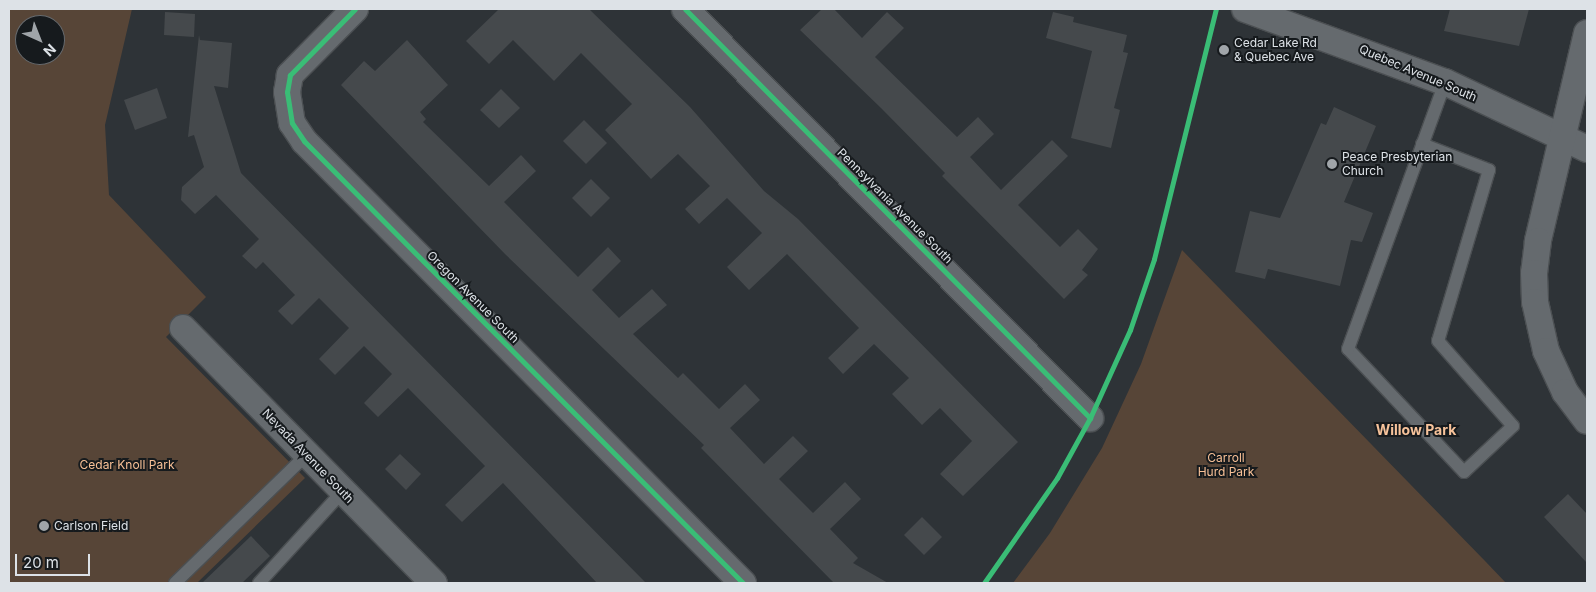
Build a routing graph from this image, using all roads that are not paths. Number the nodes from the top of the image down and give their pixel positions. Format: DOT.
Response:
graph roads {
  1 [pos="355,9"];
  2 [pos="686,9"];
  3 [pos="1245,9"];
  4 [pos="1587,33"];
  5 [pos="1445,82"];
  6 [pos="1562,137"];
  7 [pos="1422,144"];
  8 [pos="1587,149"];
  9 [pos="183,328"];
  10 [pos="1090,418"];
  11 [pos="1587,421"];
  12 [pos="306,454"];
  13 [pos="342,492"];
  14 [pos="175,583"];
  15 [pos="259,583"];
  16 [pos="434,583"];
  17 [pos="743,583"];
  1 -- 17 [label="street, Oregon Avenue South"];
  2 -- 10 [label="street, Pennsylvania Avenue South"];
  3 -- 5 [label="street, Quebec Avenue South"];
  4 -- 6 [label="street"];
  5 -- 6 [label="street, Quebec Avenue South"];
  5 -- 7 [label="lane"];
  6 -- 8 [label="street, Quebec Avenue South"];
  6 -- 11 [label="street"];
  7 -- 7 [label="lane"];
  9 -- 12 [label="street, Nevada Avenue South"];
  12 -- 13 [label="street, Nevada Avenue South"];
  12 -- 14 [label="lane"];
  13 -- 15 [label="lane"];
  13 -- 16 [label="street, Nevada Avenue South"];
}
